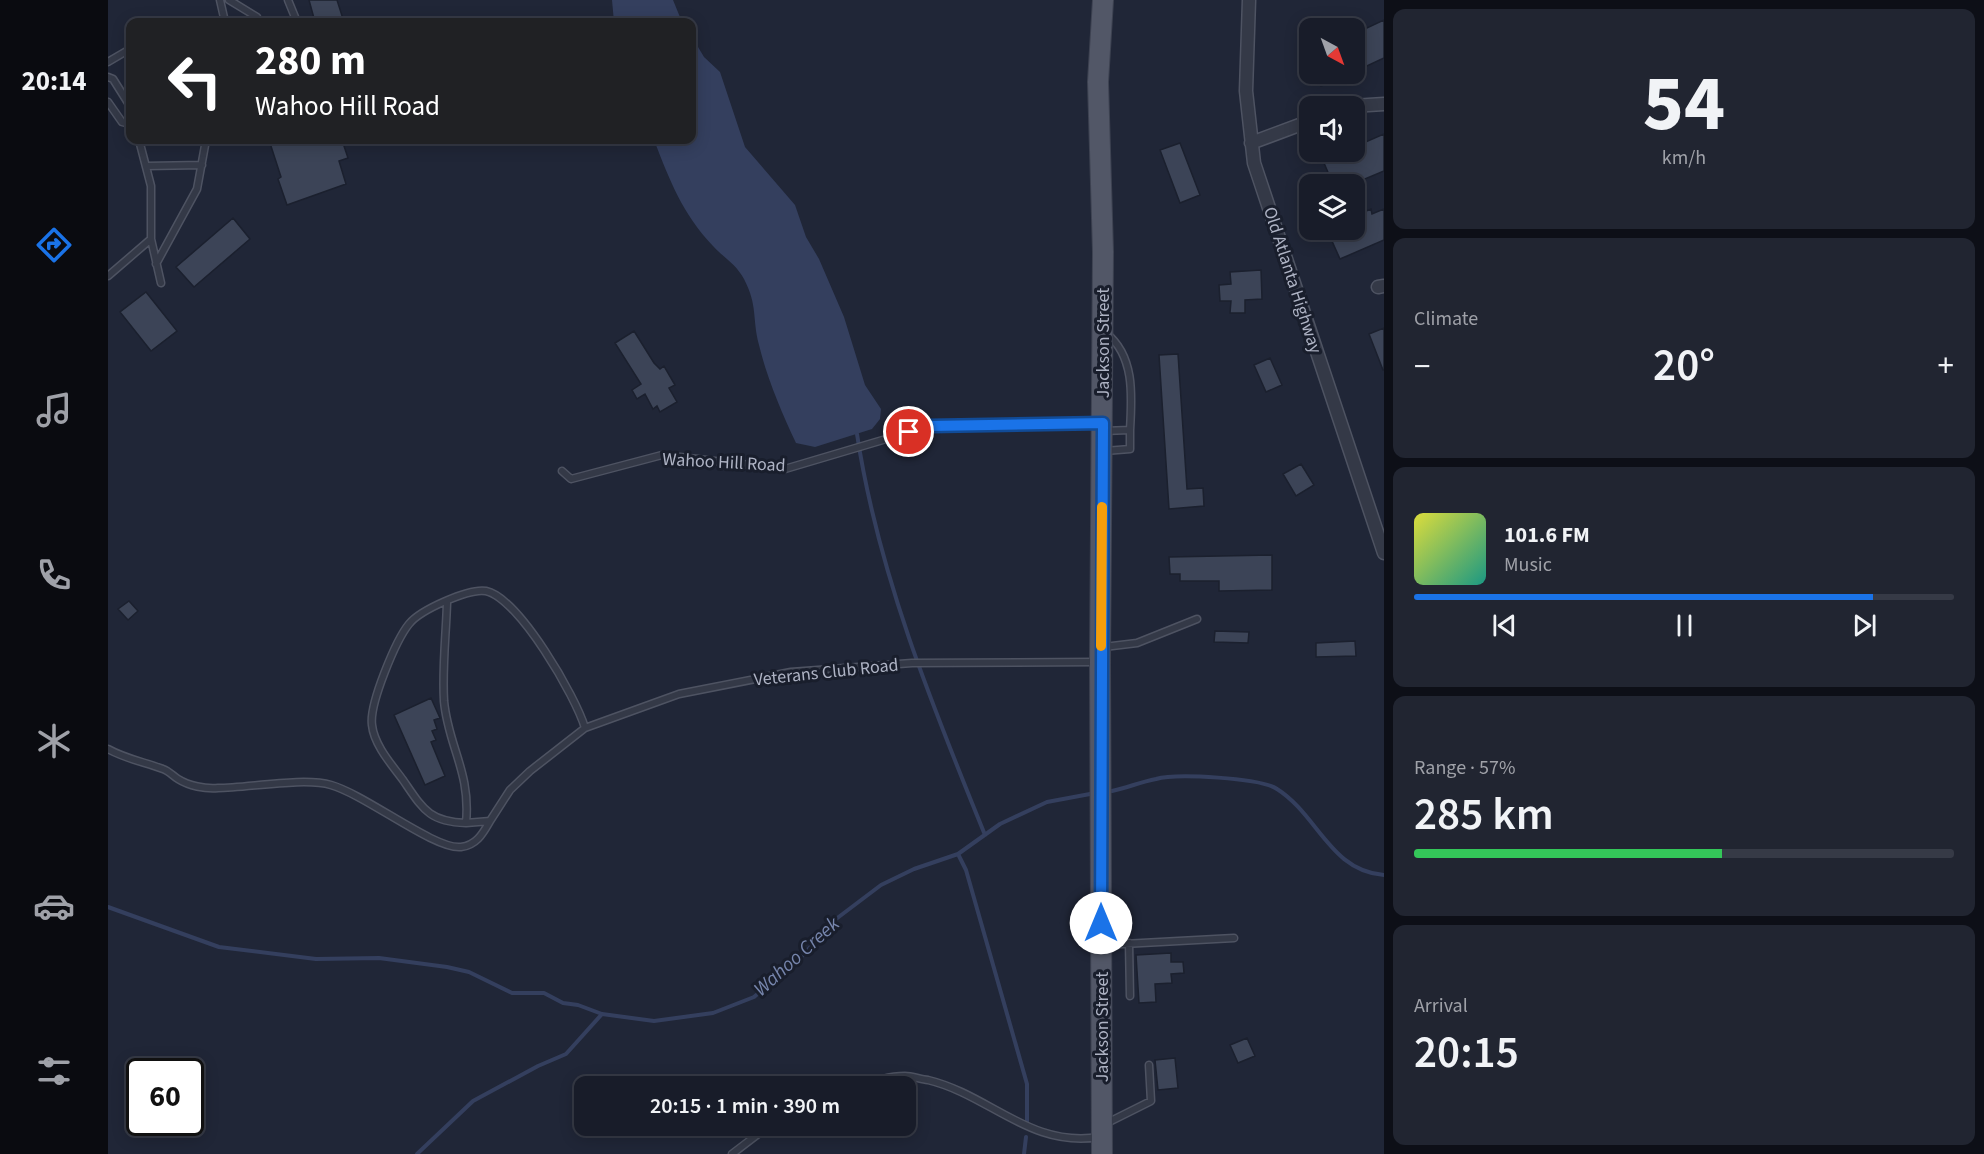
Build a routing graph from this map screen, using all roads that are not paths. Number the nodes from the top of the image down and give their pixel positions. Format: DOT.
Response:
graph roads {
  1 [pos="220,0"];
  2 [pos="229,0"];
  3 [pos="288,0"];
  4 [pos="1102,0"];
  5 [pos="1249,0"];
  6 [pos="224,18"];
  7 [pos="257,18"];
  8 [pos="295,18"];
  9 [pos="126,51"];
  10 [pos="108,62"];
  11 [pos="108,77"];
  12 [pos="126,100"];
  13 [pos="108,102"];
  14 [pos="1384,104"];
  15 [pos="1365,105"];
  16 [pos="126,123"];
  17 [pos="1299,125"];
  18 [pos="1251,143"];
  19 [pos="140,144"];
  20 [pos="205,144"];
  21 [pos="202,165"];
  22 [pos="146,166"];
  23 [pos="152,239"];
  24 [pos="156,264"];
  25 [pos="108,276"];
  26 [pos="161,283"];
  27 [pos="1103,331"];
  28 [pos="1103,427"];
  29 [pos="1130,430"];
  30 [pos="1102,452"];
  31 [pos="562,471"];
  32 [pos="1384,552"];
  33 [pos="447,603"];
  34 [pos="1197,619"];
  35 [pos="1101,655"];
  36 [pos="585,728"];
  37 [pos="108,749"];
  38 [pos="490,821"];
  39 [pos="466,824"];
  40 [pos="1234,938"];
  41 [pos="1129,943"];
  42 [pos="1102,945"];
  43 [pos="1130,996"];
  44 [pos="1149,1065"];
  45 [pos="916,1078"];
  46 [pos="756,1136"];
  47 [pos="1102,1139"];
  48 [pos="732,1154"];
  1 -- 6 [label="lane"];
  2 -- 7 [label="lane"];
  3 -- 8 [label="lane"];
  4 -- 27 [label="main road, Jackson Street"];
  5 -- 18 [label="street, Old Atlanta Highway"];
  9 -- 10 [label="lane"];
  11 -- 12 [label="lane"];
  13 -- 16 [label="lane"];
  14 -- 15 [label="street"];
  17 -- 18 [label="street"];
  18 -- 32 [label="street, Old Atlanta Highway"];
  19 -- 22 [label="lane"];
  20 -- 21 [label="lane"];
  21 -- 22 [label="lane"];
  21 -- 24 [label="lane"];
  22 -- 23 [label="lane"];
  23 -- 24 [label="lane"];
  23 -- 25 [label="lane"];
  24 -- 26 [label="lane"];
  27 -- 28 [label="main road, Jackson Street"];
  27 -- 29 [label="lane"];
  28 -- 29 [label="lane"];
  28 -- 30 [label="main road, Jackson Street"];
  28 -- 31 [label="lane, Wahoo Hill Road"];
  29 -- 30 [label="lane"];
  30 -- 35 [label="main road, Jackson Street"];
  33 -- 36 [label="lane"];
  33 -- 39 [label="lane"];
  33 -- 39 [label="lane"];
  34 -- 35 [label="lane, Veterans Club Road"];
  35 -- 36 [label="lane, Veterans Club Road"];
  35 -- 42 [label="main road, Jackson Street"];
  36 -- 38 [label="lane, Veterans Club Road"];
  37 -- 38 [label="lane, Veterans Club Road"];
  38 -- 39 [label="lane"];
  40 -- 41 [label="lane"];
  41 -- 42 [label="lane"];
  41 -- 43 [label="lane"];
  42 -- 47 [label="main road, Jackson Street"];
  44 -- 47 [label="lane"];
  45 -- 47 [label="lane"];
  46 -- 48 [label="lane"];
}
